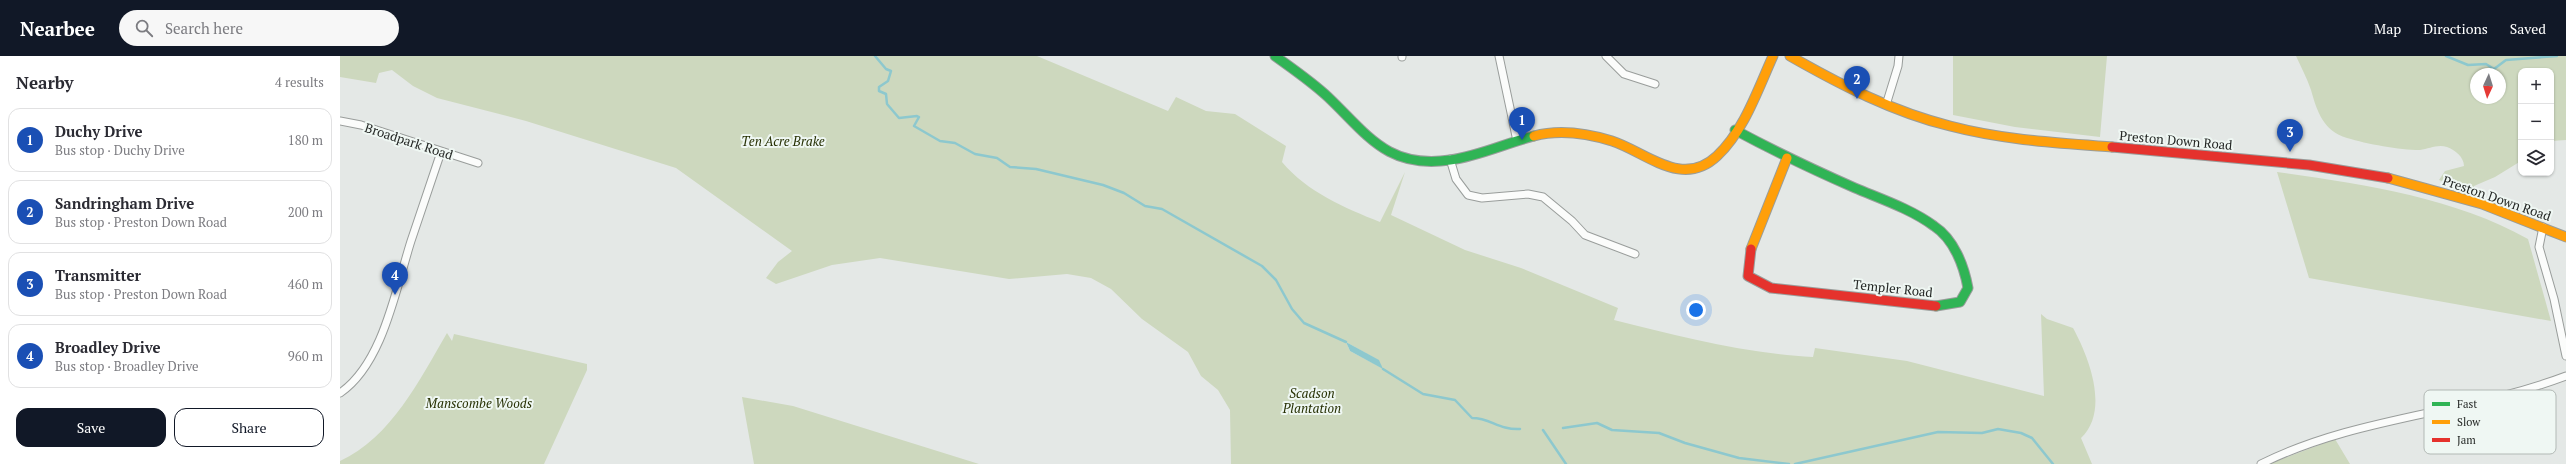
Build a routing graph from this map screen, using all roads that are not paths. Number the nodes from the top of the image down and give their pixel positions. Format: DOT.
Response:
graph roads {
  1 [pos="1275,56"];
  2 [pos="1499,56"];
  3 [pos="1606,56"];
  4 [pos="1773,56"];
  5 [pos="1790,56"];
  6 [pos="1899,56"];
  7 [pos="1655,84"];
  8 [pos="1886,105"];
  9 [pos="340,122"];
  10 [pos="1735,130"];
  11 [pos="1517,141"];
  12 [pos="441,152"];
  13 [pos="1787,158"];
  14 [pos="1450,159"];
  15 [pos="478,163"];
  16 [pos="2543,227"];
  17 [pos="2566,237"];
  18 [pos="1635,254"];
  19 [pos="2566,356"];
  20 [pos="2566,376"];
  21 [pos="2525,390"];
  22 [pos="340,393"];
  23 [pos="2424,414"];
  24 [pos="2261,464"];
  1 -- 14 [label="street"];
  2 -- 11 [label="street"];
  3 -- 7 [label="street"];
  4 -- 10 [label="street"];
  5 -- 8 [label="street, Preston Down Road"];
  6 -- 8 [label="street"];
  8 -- 16 [label="street, Preston Down Road"];
  9 -- 12 [label="street, Broadpark Road"];
  10 -- 11 [label="street"];
  10 -- 13 [label="street, Templer Road"];
  11 -- 14 [label="street"];
  12 -- 15 [label="street, Broadpark Road"];
  12 -- 22 [label="street"];
  13 -- 13 [label="street, Templer Road"];
  14 -- 18 [label="street"];
  16 -- 17 [label="street, Preston Down Road"];
  16 -- 19 [label="street"];
  20 -- 21 [label="street"];
  23 -- 24 [label="street"];
}
